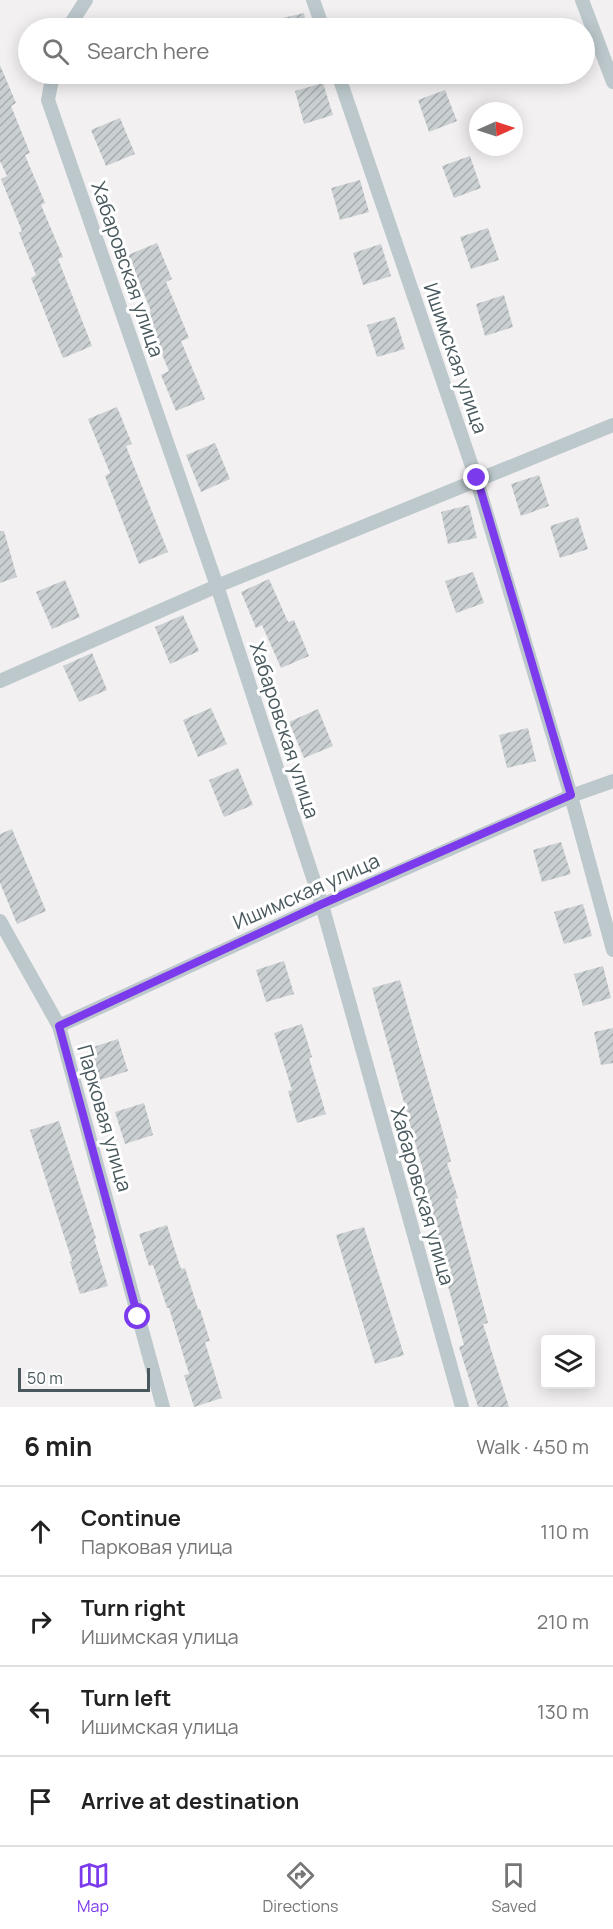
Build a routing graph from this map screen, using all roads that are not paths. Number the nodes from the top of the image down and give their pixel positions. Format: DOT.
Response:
graph roads {
  1 [pos="86,0"];
  2 [pos="313,0"];
  3 [pos="582,0"];
  4 [pos="74,18"];
  5 [pos="319,18"];
  6 [pos="589,18"];
  7 [pos="595,34"];
  8 [pos="613,82"];
  9 [pos="51,84"];
  10 [pos="341,84"];
  11 [pos="613,424"];
  12 [pos="477,478"];
  13 [pos="217,586"];
  14 [pos="0,681"];
  15 [pos="613,781"];
  16 [pos="571,795"];
  17 [pos="322,904"];
  18 [pos="0,921"];
  19 [pos="613,950"];
  20 [pos="59,1026"];
  21 [pos="163,1407"];
  22 [pos="462,1407"];
  1 -- 4 [label="street"];
  2 -- 5 [label="street"];
  3 -- 6 [label="street"];
  7 -- 8 [label="street"];
  9 -- 13 [label="street, Хабаровская улица"];
  10 -- 12 [label="street, Ишимская улица"];
  11 -- 12 [label="street"];
  12 -- 13 [label="street"];
  12 -- 16 [label="street, Ишимская улица"];
  13 -- 14 [label="street"];
  13 -- 17 [label="street, Хабаровская улица"];
  15 -- 16 [label="street, Ишимская улица"];
  16 -- 17 [label="street, Ишимская улица"];
  16 -- 19 [label="street, Ишимская улица"];
  17 -- 20 [label="street, Ишимская улица"];
  17 -- 22 [label="street, Хабаровская улица"];
  18 -- 20 [label="street, Парковая улица"];
  20 -- 21 [label="street, Парковая улица"];
}
